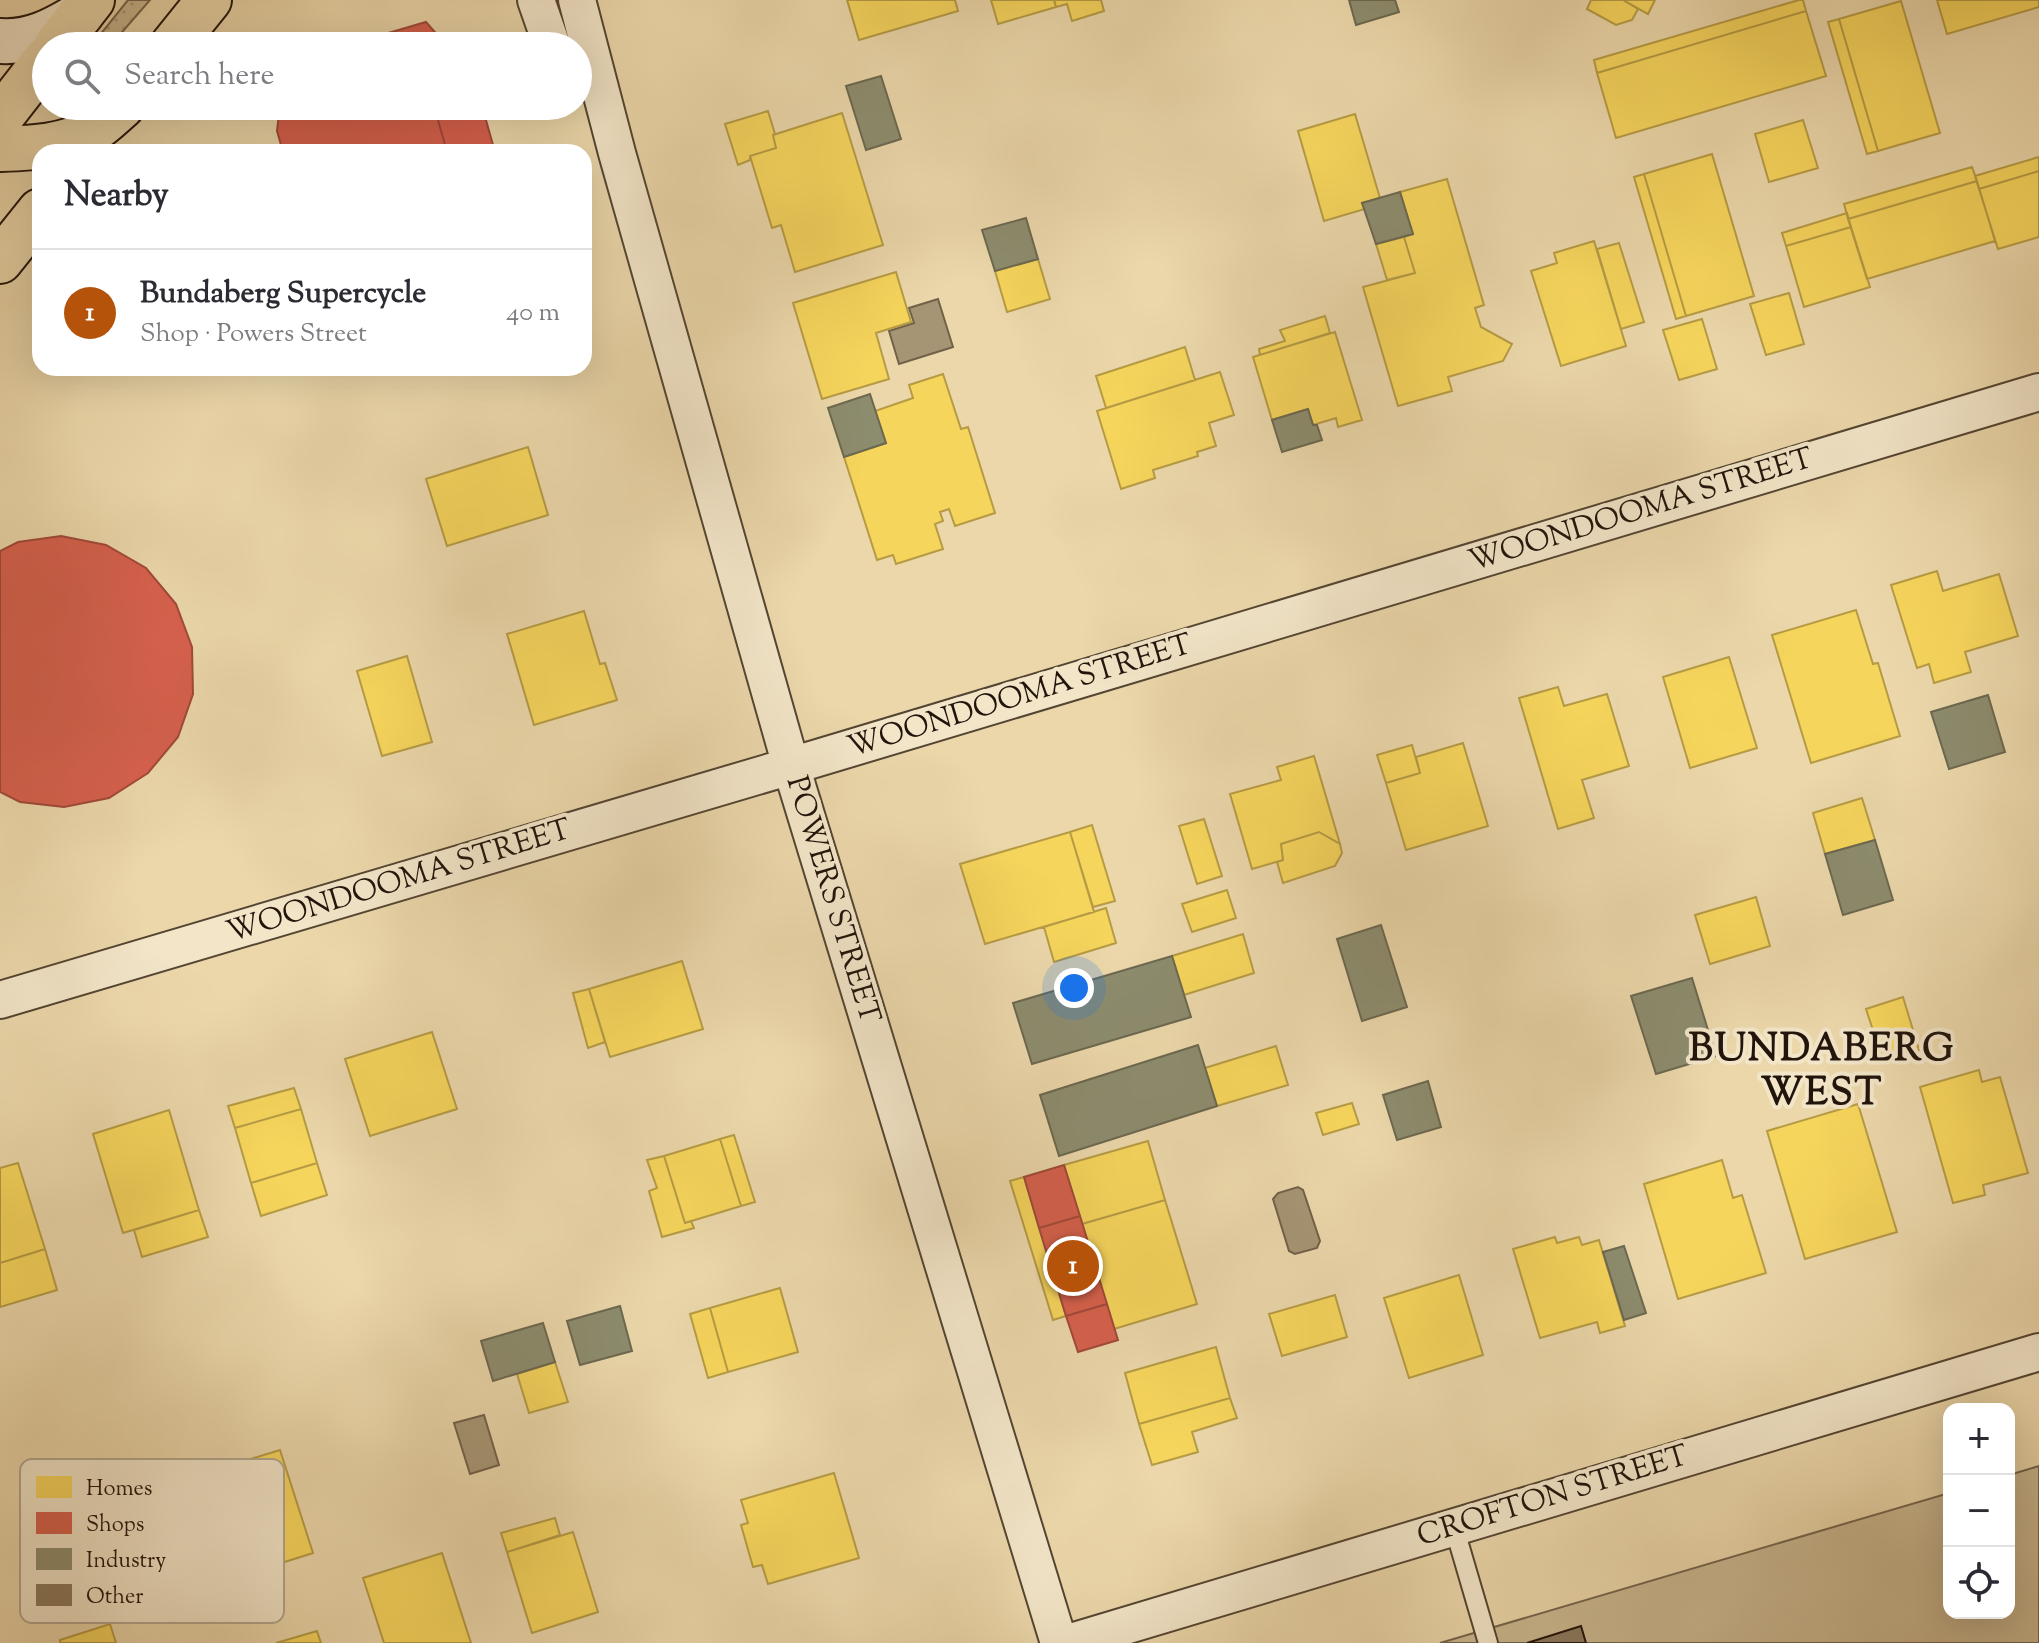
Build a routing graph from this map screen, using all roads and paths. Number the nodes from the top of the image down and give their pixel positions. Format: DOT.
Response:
graph roads {
  1 [pos="209,0"];
  2 [pos="536,0"];
  3 [pos="577,0"];
  4 [pos="76,20"];
  5 [pos="51,32"];
  6 [pos="183,32"];
  7 [pos="547,32"];
  8 [pos="585,32"];
  9 [pos="32,39"];
  10 [pos="0,41"];
  11 [pos="592,57"];
  12 [pos="32,77"];
  13 [pos="0,118"];
  14 [pos="592,118"];
  15 [pos="106,120"];
  16 [pos="112,120"];
  17 [pos="49,144"];
  18 [pos="93,144"];
  19 [pos="32,146"];
  20 [pos="0,149"];
  21 [pos="617,153"];
  22 [pos="32,221"];
  23 [pos="0,261"];
  24 [pos="2039,392"];
  25 [pos="791,766"];
  26 [pos="0,1000"];
  27 [pos="2039,1352"];
  28 [pos="1454,1527"];
  29 [pos="1059,1643"];
  30 [pos="1068,1643"];
  31 [pos="1488,1643"];
  1 -- 6 [label="highway"];
  2 -- 7 [label="street"];
  3 -- 8 [label="street, POWERS STREET"];
  4 -- 5 [label="street"];
  9 -- 10 [label="street"];
  11 -- 21 [label="street, POWERS STREET"];
  12 -- 13 [label="highway"];
  14 -- 21 [label="street, POWERS STREET"];
  15 -- 17 [label="highway"];
  16 -- 18 [label="highway"];
  19 -- 20 [label="highway"];
  21 -- 25 [label="street, POWERS STREET"];
  22 -- 23 [label="highway"];
  24 -- 25 [label="street, WOONDOOMA STREET"];
  25 -- 26 [label="street, WOONDOOMA STREET"];
  25 -- 29 [label="street, POWERS STREET"];
  27 -- 28 [label="street, CROFTON STREET"];
  28 -- 30 [label="street, CROFTON STREET"];
  28 -- 31 [label="lane"];
}
